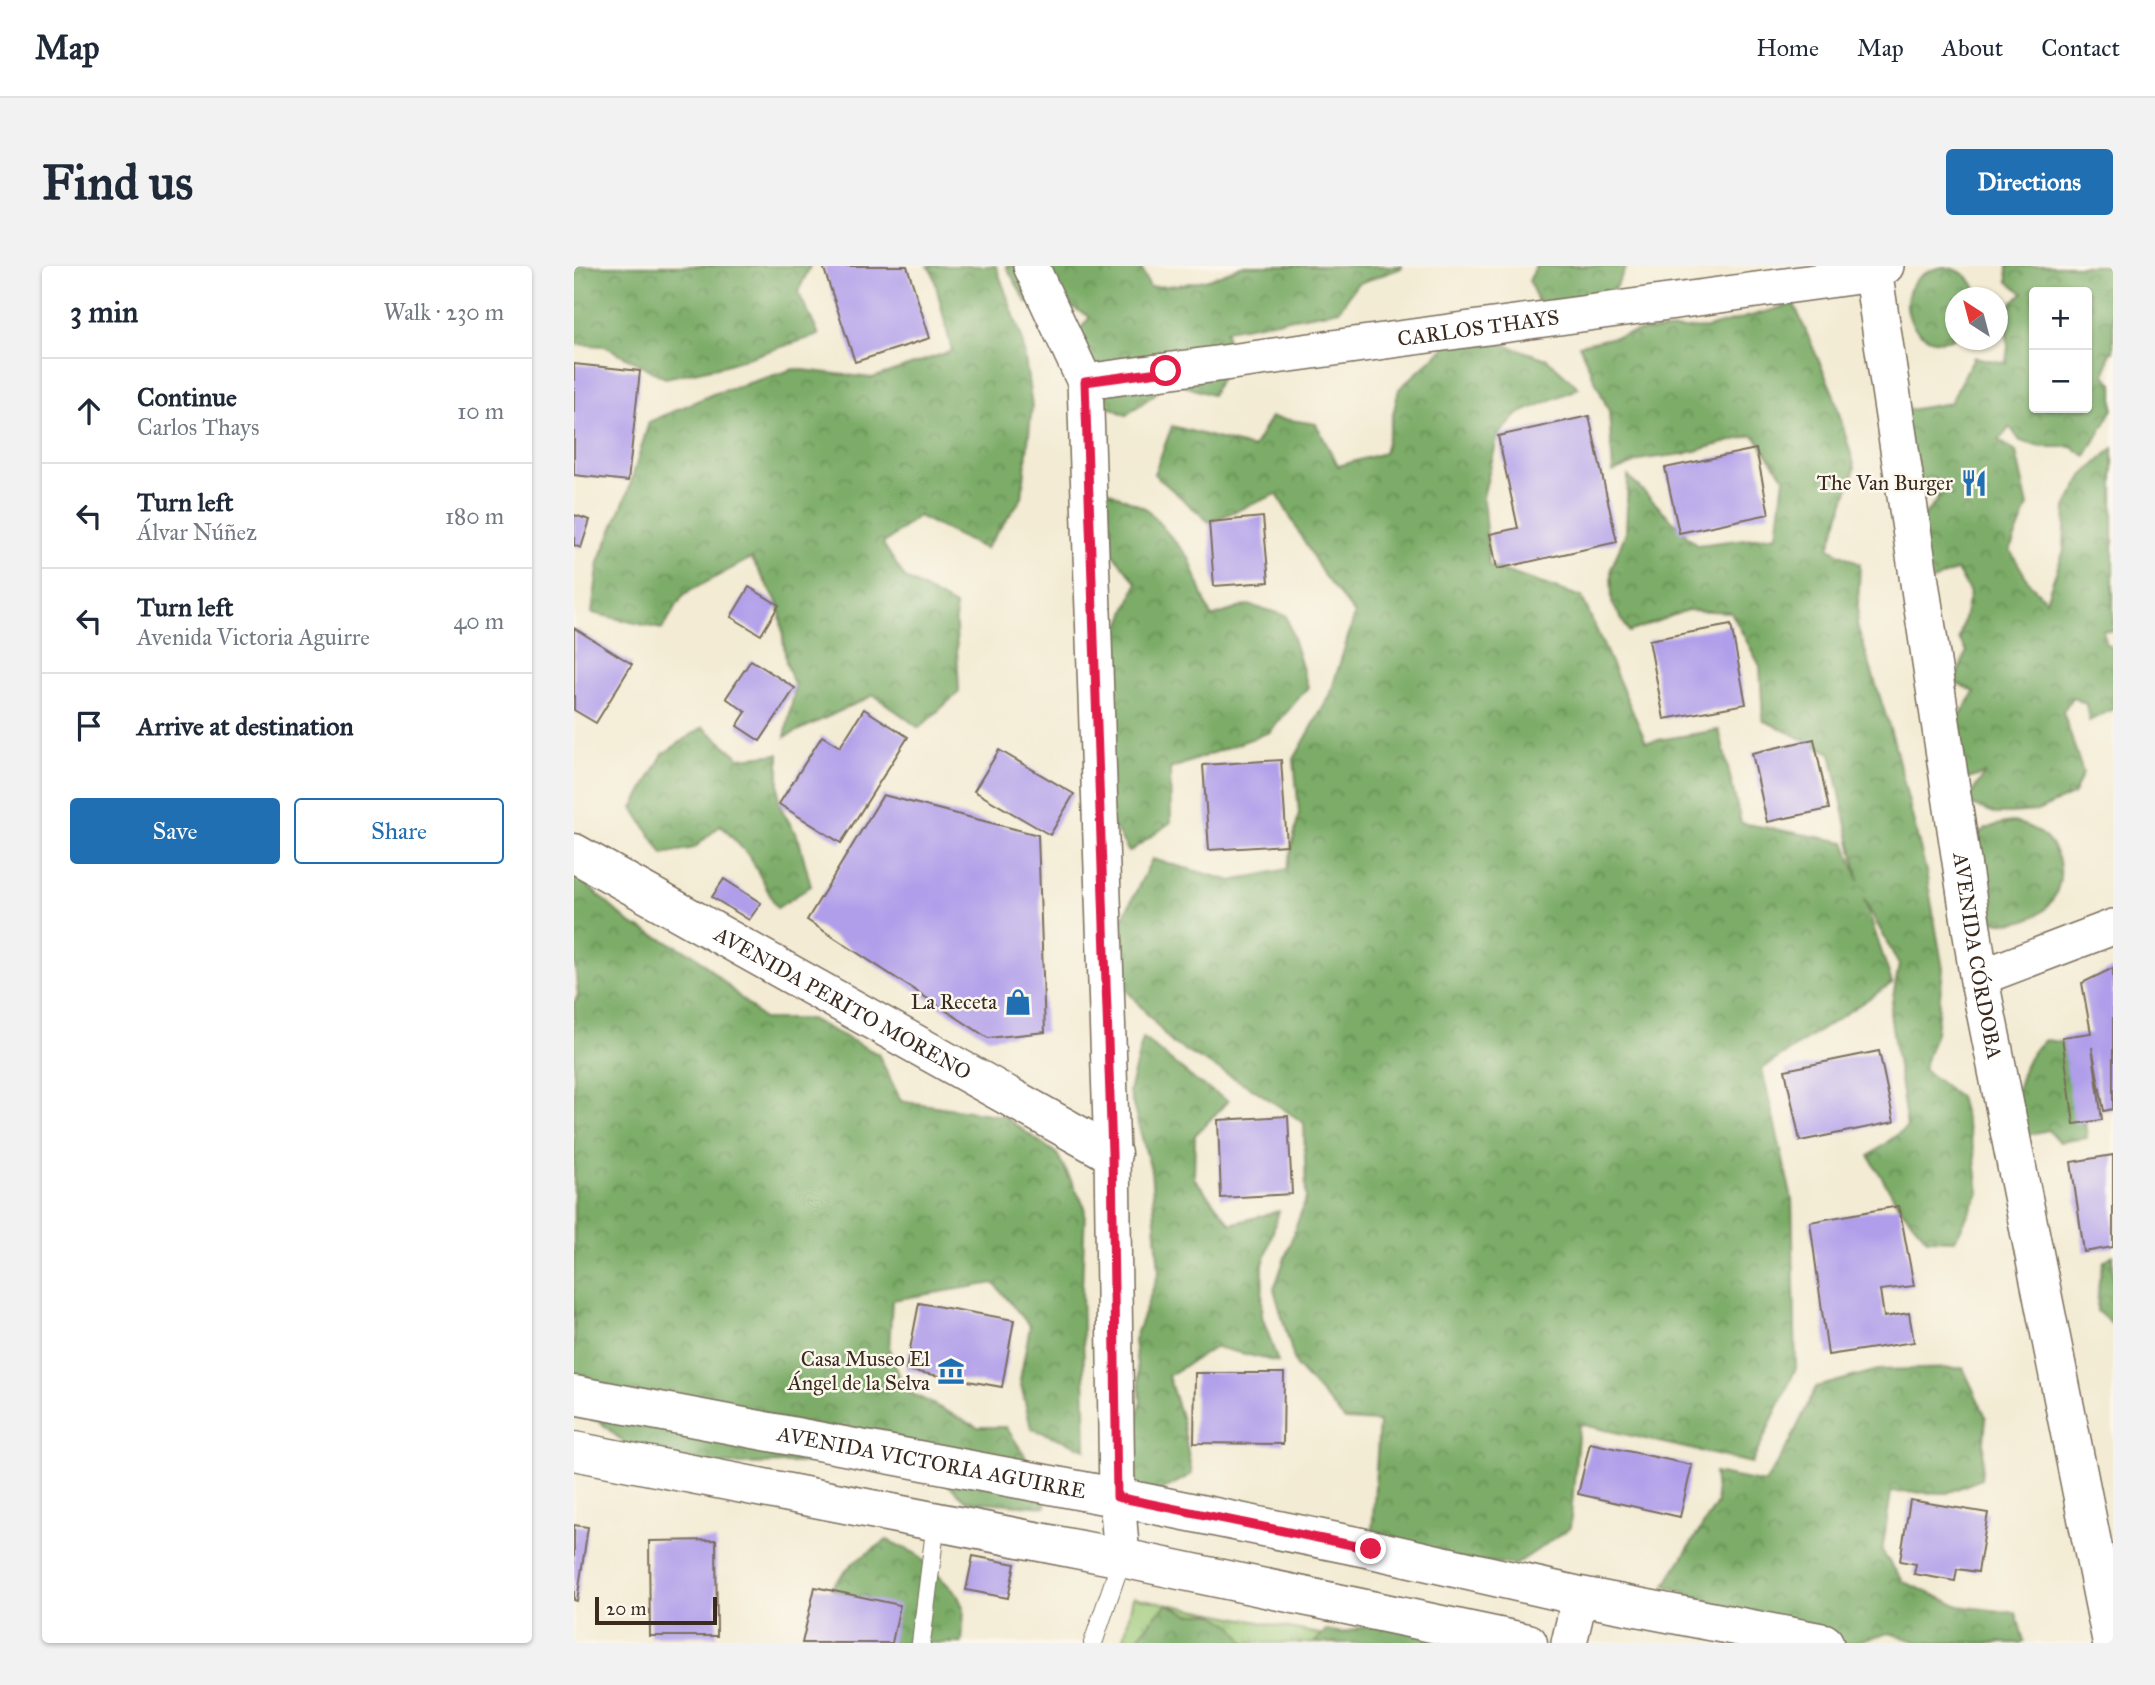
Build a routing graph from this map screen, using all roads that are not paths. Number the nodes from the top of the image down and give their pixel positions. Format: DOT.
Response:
graph roads {
  1 [pos="1031,266"];
  2 [pos="1877,269"];
  3 [pos="1085,382"];
  4 [pos="574,853"];
  5 [pos="2113,927"];
  6 [pos="1979,978"];
  7 [pos="1112,1154"];
  8 [pos="574,1395"];
  9 [pos="574,1451"];
  10 [pos="1117,1497"];
  11 [pos="936,1522"];
  12 [pos="1122,1558"];
  13 [pos="1580,1596"];
  14 [pos="921,1643"];
  15 [pos="1093,1643"];
  16 [pos="1528,1643"];
  17 [pos="1569,1643"];
  18 [pos="1824,1643"];
  19 [pos="2112,1643"];
  1 -- 3 [label="street"];
  2 -- 3 [label="street, CARLOS THAYS"];
  2 -- 6 [label="main road, AVENIDA CÓRDOBA"];
  3 -- 7 [label="street"];
  4 -- 7 [label="main road, AVENIDA PERITO MORENO"];
  5 -- 6 [label="street"];
  6 -- 19 [label="main road, AVENIDA CÓRDOBA"];
  7 -- 10 [label="street"];
  8 -- 10 [label="main road, AVENIDA VICTORIA AGUIRRE"];
  9 -- 11 [label="main road"];
  10 -- 12 [label="street"];
  10 -- 13 [label="main road, AVENIDA VICTORIA AGUIRRE"];
  11 -- 12 [label="main road"];
  11 -- 14 [label="lane"];
  12 -- 15 [label="lane"];
  12 -- 16 [label="main road"];
  13 -- 17 [label="street"];
  13 -- 18 [label="main road, AVENIDA VICTORIA AGUIRRE"];
}
